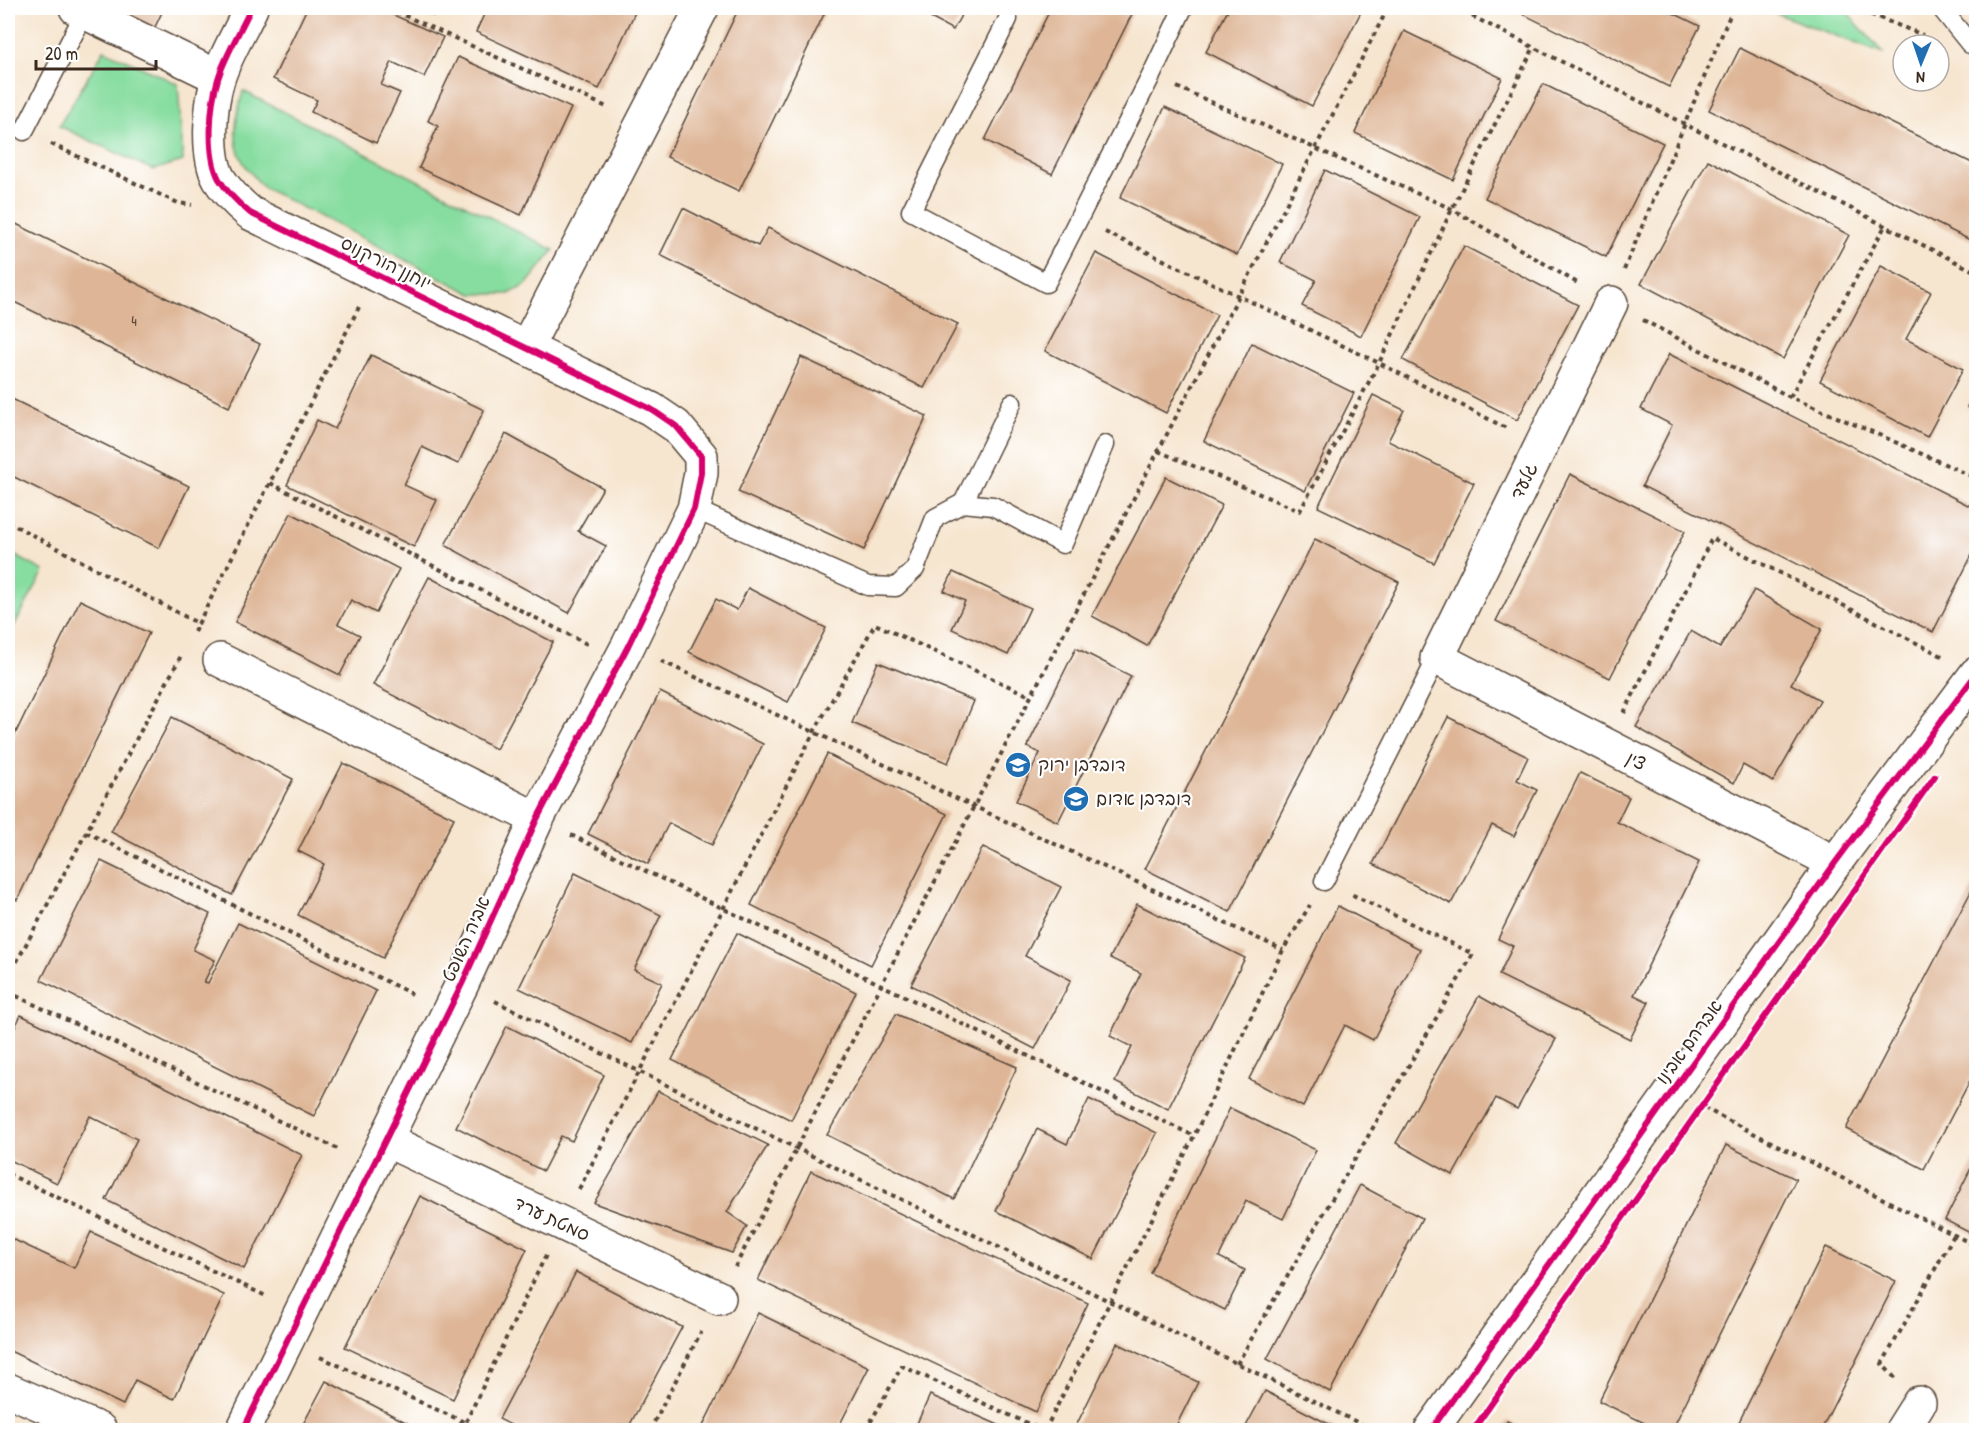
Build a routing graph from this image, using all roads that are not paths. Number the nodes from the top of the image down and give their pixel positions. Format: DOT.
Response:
graph roads {
  1 [pos="251,8"];
  2 [pos="702,8"];
  3 [pos="1183,8"];
  4 [pos="1941,8"];
  5 [pos="80,10"];
  6 [pos="1008,19"];
  7 [pos="1977,45"];
  8 [pos="218,77"];
  9 [pos="24,131"];
  10 [pos="1611,303"];
  11 [pos="526,348"];
  12 [pos="1012,403"];
  13 [pos="1105,445"];
  14 [pos="701,456"];
  15 [pos="963,503"];
  16 [pos="694,509"];
  17 [pos="1437,658"];
  18 [pos="220,660"];
  19 [pos="1977,675"];
  20 [pos="537,819"];
  21 [pos="1835,863"];
  22 [pos="1324,881"];
  23 [pos="379,1153"];
  24 [pos="719,1298"];
  25 [pos="8,1390"];
  26 [pos="1919,1403"];
  27 [pos="100,1431"];
  28 [pos="243,1431"];
  29 [pos="1431,1431"];
  30 [pos="1902,1431"];
  1 -- 8 [label="street, יוחנן הורקנוס"];
  2 -- 11 [label="street"];
  3 -- 6 [label="lane"];
  4 -- 7 [label="lane"];
  5 -- 8 [label="street"];
  5 -- 9 [label="lane"];
  8 -- 11 [label="street, יוחנן הורקנוס"];
  10 -- 17 [label="street, גלעד"];
  11 -- 14 [label="street, יוחנן הורקנוס"];
  12 -- 15 [label="lane"];
  13 -- 15 [label="lane"];
  14 -- 16 [label="street, אביה השופט"];
  15 -- 16 [label="lane"];
  16 -- 20 [label="street, אביה השופט"];
  17 -- 21 [label="street, צין"];
  17 -- 22 [label="lane"];
  18 -- 20 [label="street"];
  19 -- 21 [label="street, אברהם אבינו"];
  20 -- 23 [label="street, אביה השופט"];
  21 -- 29 [label="street, אברהם אבינו"];
  23 -- 24 [label="street, סמטת ערד"];
  23 -- 28 [label="street, אביה השופט"];
  25 -- 27 [label="street"];
  26 -- 30 [label="street"];
}
